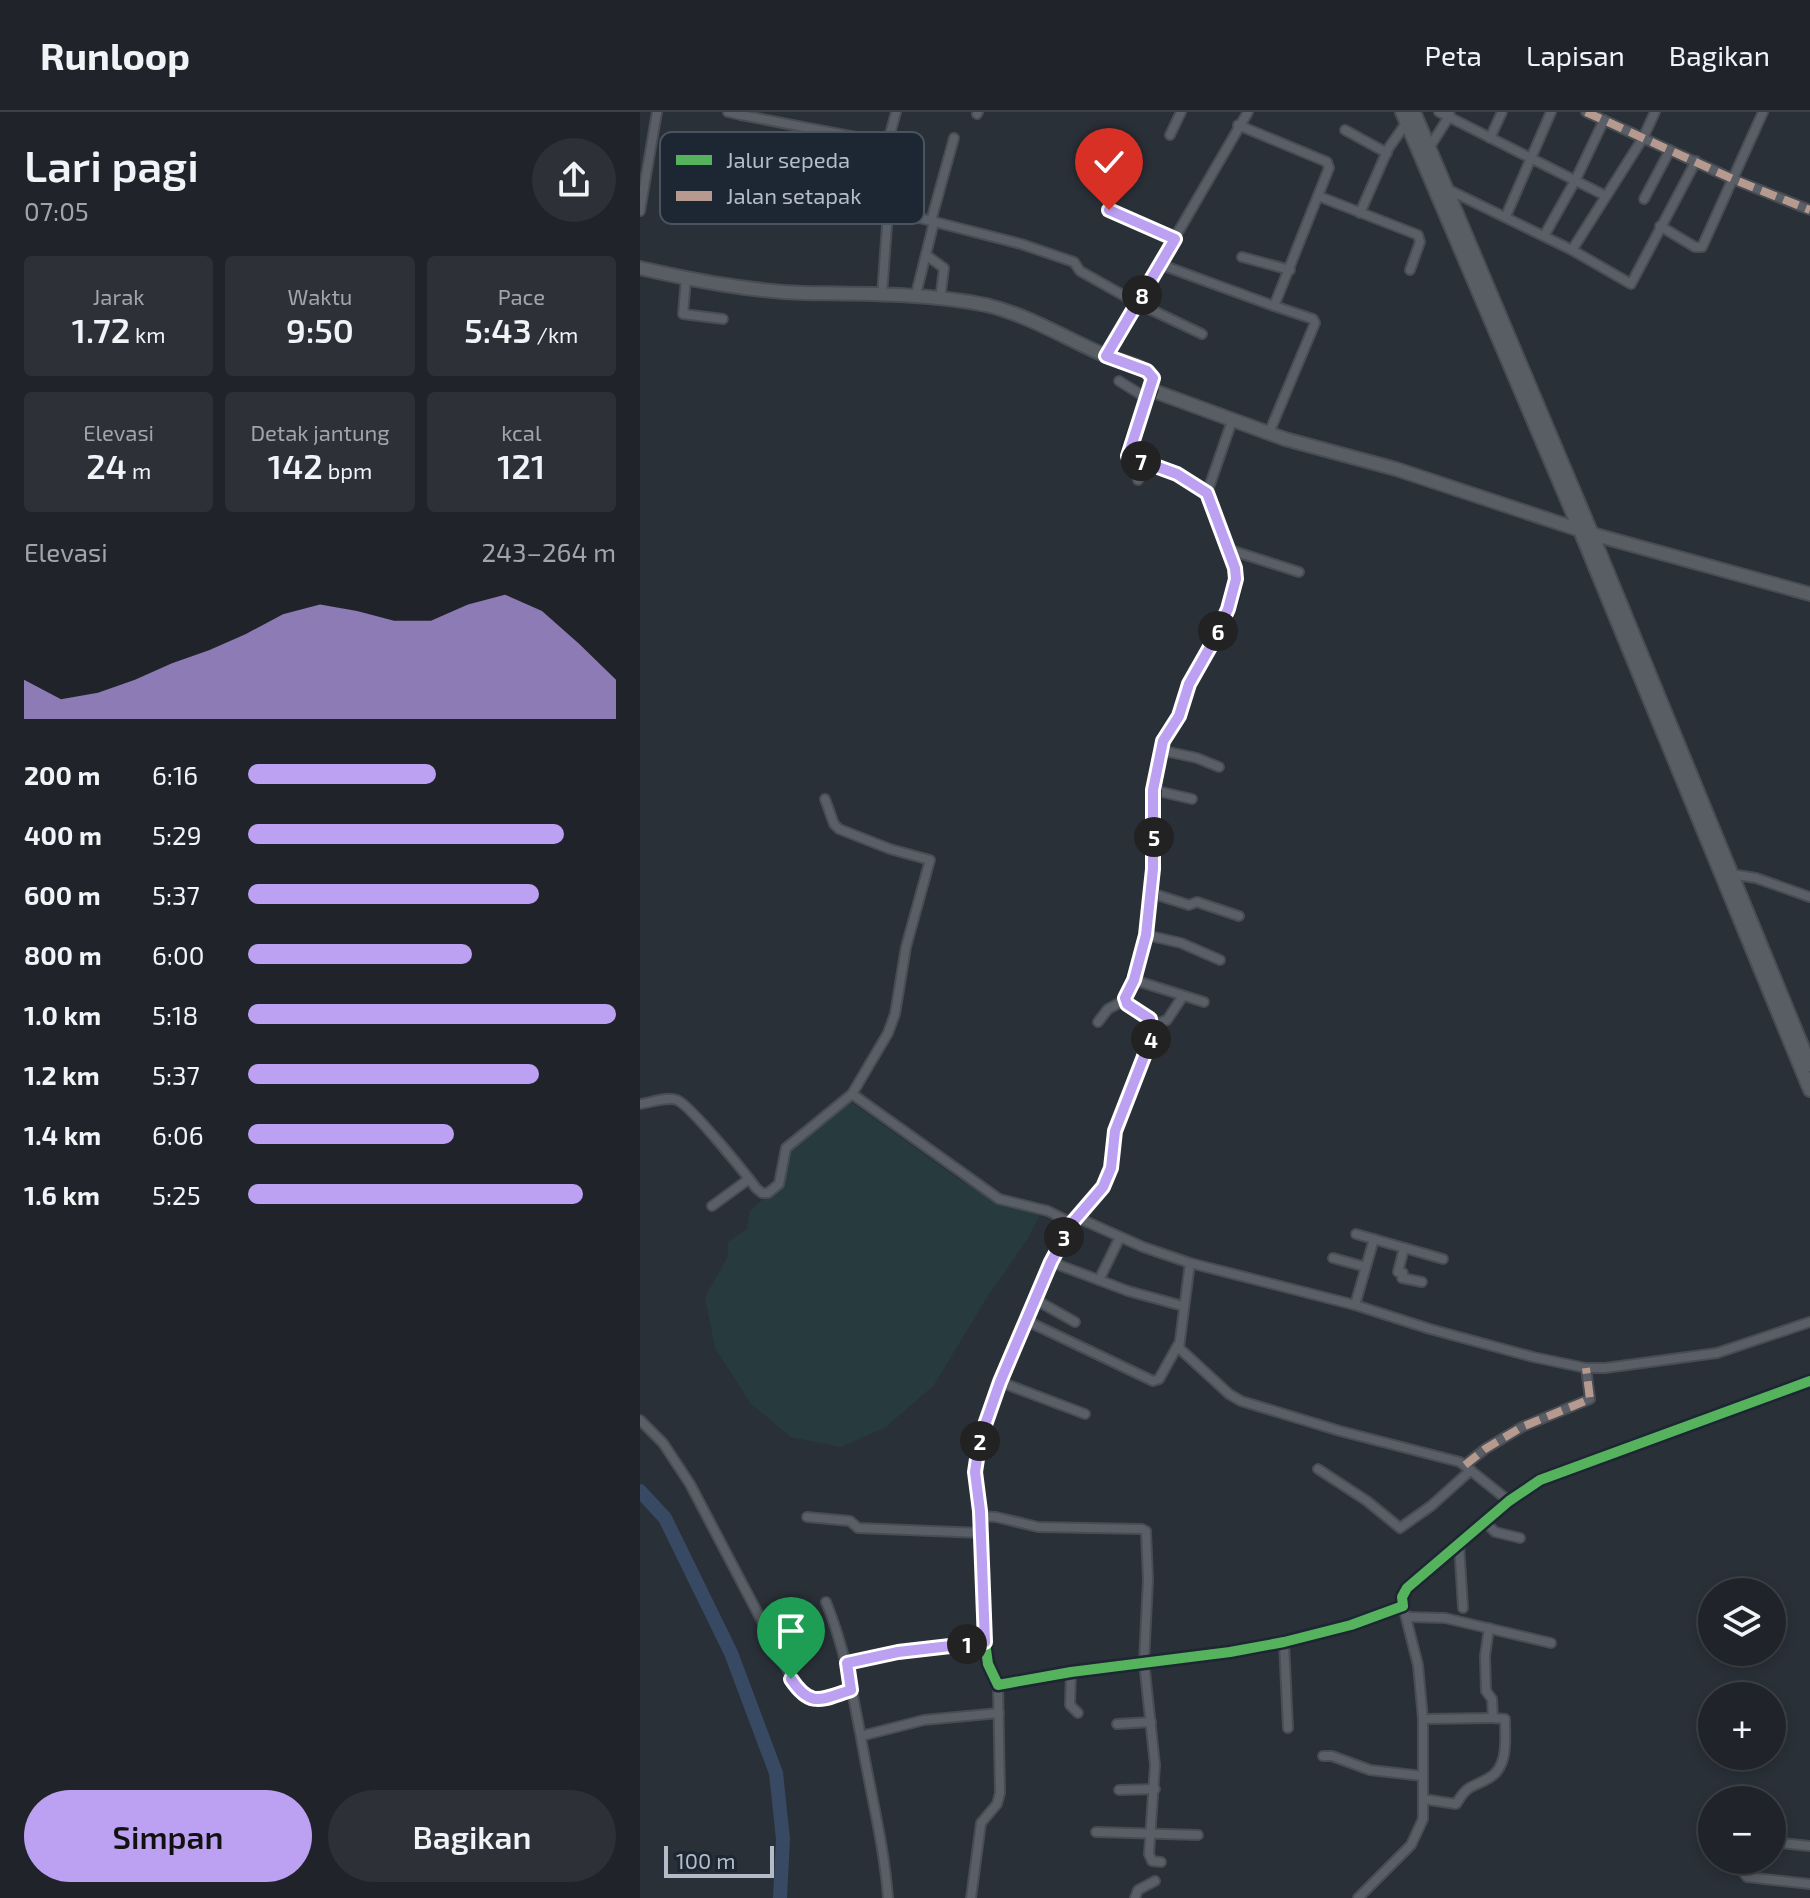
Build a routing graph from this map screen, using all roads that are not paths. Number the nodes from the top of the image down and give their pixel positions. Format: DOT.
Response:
graph roads {
  1 [pos="657,112"];
  2 [pos="728,112"];
  3 [pos="896,112"];
  4 [pos="1181,112"];
  5 [pos="1248,112"];
  6 [pos="1439,112"];
  7 [pos="1502,112"];
  8 [pos="1551,112"];
  9 [pos="1586,112"];
  10 [pos="1655,112"];
  11 [pos="1763,112"];
  12 [pos="741,113"];
  13 [pos="1409,114"];
  14 [pos="1450,114"];
  15 [pos="1604,120"];
  16 [pos="1238,125"];
  17 [pos="1345,130"];
  18 [pos="833,132"];
  19 [pos="890,132"];
  20 [pos="1170,135"];
  21 [pos="954,138"];
  22 [pos="1490,138"];
  23 [pos="1643,138"];
  24 [pos="1429,148"];
  25 [pos="1670,150"];
  26 [pos="1387,153"];
  27 [pos="1531,159"];
  28 [pos="1696,161"];
  29 [pos="1735,180"];
  30 [pos="1575,181"];
  31 [pos="1432,182"];
  32 [pos="1445,188"];
  33 [pos="1318,196"];
  34 [pos="1606,196"];
  35 [pos="1644,199"];
  36 [pos="1109,210"];
  37 [pos="1810,210"];
  38 [pos="640,211"];
  39 [pos="1360,213"];
  40 [pos="1506,216"];
  41 [pos="924,220"];
  42 [pos="932,222"];
  43 [pos="890,224"];
  44 [pos="1660,226"];
  45 [pos="1544,236"];
  46 [pos="1175,239"];
  47 [pos="1572,250"];
  48 [pos="926,255"];
  49 [pos="1242,257"];
  50 [pos="1159,264"];
  51 [pos="640,268"];
  52 [pos="1290,270"];
  53 [pos="1410,270"];
  54 [pos="686,279"];
  55 [pos="882,295"];
  56 [pos="915,298"];
  57 [pos="940,300"];
  58 [pos="1137,303"];
  59 [pos="1274,306"];
  60 [pos="723,319"];
  61 [pos="1202,334"];
  62 [pos="1106,356"];
  63 [pos="1119,381"];
  64 [pos="1149,394"];
  65 [pos="1232,421"];
  66 [pos="1269,433"];
  67 [pos="1145,463"];
  68 [pos="1138,480"];
  69 [pos="1207,493"];
  70 [pos="1579,528"];
  71 [pos="1592,534"];
  72 [pos="1227,549"];
  73 [pos="1299,572"];
  74 [pos="1810,594"];
  75 [pos="1160,750"];
  76 [pos="1219,767"];
  77 [pos="1153,790"];
  78 [pos="825,799"];
  79 [pos="1192,799"];
  80 [pos="1731,874"];
  81 [pos="1151,893"];
  82 [pos="1810,897"];
  83 [pos="1239,916"];
  84 [pos="1146,935"];
  85 [pos="1220,960"];
  86 [pos="1134,980"];
  87 [pos="1183,996"];
  88 [pos="1125,1000"];
  89 [pos="1204,1002"];
  90 [pos="1098,1022"];
  91 [pos="1153,1025"];
  92 [pos="1810,1065"];
  93 [pos="1810,1090"];
  94 [pos="852,1094"];
  95 [pos="640,1104"];
  96 [pos="749,1179"];
  97 [pos="712,1206"];
  98 [pos="1074,1220"];
  99 [pos="1356,1234"];
  100 [pos="1120,1237"];
  101 [pos="1374,1239"];
  102 [pos="1404,1248"];
  103 [pos="1333,1258"];
  104 [pos="1443,1259"];
  105 [pos="1051,1262"];
  106 [pos="1190,1263"];
  107 [pos="1366,1267"];
  108 [pos="1099,1280"];
  109 [pos="1422,1282"];
  110 [pos="1036,1300"];
  111 [pos="1355,1305"];
  112 [pos="1183,1306"];
  113 [pos="1027,1321"];
  114 [pos="1075,1322"];
  115 [pos="1810,1322"];
  116 [pos="1178,1345"];
  117 [pos="1586,1368"];
  118 [pos="1810,1381"];
  119 [pos="1000,1382"];
  120 [pos="1085,1414"];
  121 [pos="640,1420"];
  122 [pos="1468,1468"];
  123 [pos="1318,1469"];
  124 [pos="1509,1501"];
  125 [pos="980,1516"];
  126 [pos="807,1517"];
  127 [pos="1486,1523"];
  128 [pos="981,1533"];
  129 [pos="1520,1538"];
  130 [pos="1459,1544"];
  131 [pos="826,1602"];
  132 [pos="1403,1606"];
  133 [pos="1463,1608"];
  134 [pos="1407,1617"];
  135 [pos="1489,1628"];
  136 [pos="985,1642"];
  137 [pos="1284,1642"];
  138 [pos="1551,1643"];
  139 [pos="1144,1662"];
  140 [pos="847,1663"];
  141 [pos="1071,1672"];
  142 [pos="998,1685"];
  143 [pos="851,1690"];
  144 [pos="999,1713"];
  145 [pos="1078,1713"];
  146 [pos="1493,1718"];
  147 [pos="1423,1719"];
  148 [pos="1151,1722"];
  149 [pos="1117,1724"];
  150 [pos="1288,1728"];
  151 [pos="861,1736"];
  152 [pos="1323,1756"];
  153 [pos="1423,1776"];
  154 [pos="1155,1789"];
  155 [pos="1119,1790"];
  156 [pos="1423,1799"];
  157 [pos="1096,1832"];
  158 [pos="1149,1832"];
  159 [pos="1198,1835"];
  160 [pos="1786,1843"];
  161 [pos="1810,1846"];
  162 [pos="1161,1862"];
  163 [pos="1745,1874"];
  164 [pos="1155,1881"];
  165 [pos="1810,1884"];
  166 [pos="888,1898"];
  167 [pos="971,1898"];
  168 [pos="1135,1898"];
  169 [pos="1358,1898"];
  1 -- 38 [label="street"];
  2 -- 12 [label="street"];
  3 -- 19 [label="street"];
  4 -- 20 [label="street"];
  5 -- 16 [label="street"];
  6 -- 14 [label="street"];
  7 -- 22 [label="street"];
  8 -- 27 [label="street"];
  9 -- 15 [label="street"];
  10 -- 23 [label="street"];
  11 -- 29 [label="street"];
  12 -- 18 [label="street"];
  13 -- 24 [label="street"];
  13 -- 26 [label="street"];
  13 -- 31 [label="street"];
  14 -- 22 [label="street"];
  14 -- 24 [label="street"];
  15 -- 23 [label="street"];
  15 -- 30 [label="street"];
  16 -- 33 [label="street"];
  16 -- 46 [label="street"];
  17 -- 26 [label="street"];
  21 -- 42 [label="street"];
  22 -- 27 [label="street"];
  23 -- 25 [label="street"];
  23 -- 34 [label="street"];
  24 -- 32 [label="street"];
  25 -- 28 [label="street"];
  25 -- 35 [label="street"];
  26 -- 39 [label="street"];
  27 -- 30 [label="street"];
  27 -- 40 [label="street"];
  28 -- 29 [label="street"];
  28 -- 44 [label="street"];
  29 -- 37 [label="street"];
  29 -- 44 [label="street"];
  30 -- 34 [label="street"];
  30 -- 45 [label="street"];
  31 -- 32 [label="street"];
  31 -- 70 [label="street"];
  32 -- 40 [label="street"];
  32 -- 71 [label="street"];
  33 -- 39 [label="street"];
  33 -- 52 [label="street"];
  34 -- 47 [label="street"];
  36 -- 46 [label="street"];
  39 -- 53 [label="street"];
  40 -- 45 [label="street"];
  41 -- 42 [label="street"];
  42 -- 48 [label="street"];
  42 -- 58 [label="street"];
  43 -- 55 [label="street"];
  44 -- 47 [label="street"];
  45 -- 47 [label="street"];
  46 -- 50 [label="street"];
  48 -- 56 [label="street"];
  48 -- 57 [label="street"];
  49 -- 52 [label="street"];
  50 -- 58 [label="street"];
  50 -- 59 [label="street"];
  51 -- 54 [label="street"];
  52 -- 59 [label="street"];
  54 -- 55 [label="street"];
  54 -- 60 [label="street"];
  55 -- 56 [label="street"];
  56 -- 57 [label="street"];
  57 -- 62 [label="street"];
  58 -- 61 [label="street"];
  58 -- 62 [label="street"];
  59 -- 66 [label="street"];
  62 -- 64 [label="street"];
  63 -- 64 [label="street"];
  64 -- 65 [label="street"];
  64 -- 67 [label="street"];
  65 -- 66 [label="street"];
  65 -- 69 [label="street"];
  66 -- 70 [label="street"];
  67 -- 68 [label="street"];
  67 -- 69 [label="street"];
  69 -- 72 [label="street"];
  70 -- 71 [label="street"];
  70 -- 93 [label="street"];
  71 -- 74 [label="street"];
  71 -- 80 [label="street"];
  72 -- 73 [label="street"];
  72 -- 75 [label="street"];
  75 -- 76 [label="street"];
  75 -- 77 [label="street"];
  77 -- 79 [label="street"];
  77 -- 81 [label="street"];
  78 -- 94 [label="street"];
  80 -- 82 [label="street"];
  80 -- 92 [label="street"];
  81 -- 83 [label="street"];
  81 -- 84 [label="street"];
  84 -- 85 [label="street"];
  84 -- 86 [label="street"];
  86 -- 87 [label="street"];
  86 -- 88 [label="street"];
  87 -- 89 [label="street"];
  87 -- 91 [label="street"];
  88 -- 90 [label="street"];
  88 -- 91 [label="street"];
  91 -- 98 [label="street"];
  94 -- 96 [label="street"];
  94 -- 98 [label="street"];
  95 -- 96 [label="street"];
  96 -- 97 [label="street"];
  98 -- 100 [label="street"];
  98 -- 105 [label="street"];
  99 -- 101 [label="street"];
  100 -- 106 [label="street"];
  100 -- 108 [label="street"];
  101 -- 102 [label="street"];
  101 -- 107 [label="street"];
  102 -- 104 [label="street"];
  102 -- 109 [label="street"];
  103 -- 107 [label="street"];
  105 -- 108 [label="street"];
  105 -- 110 [label="street"];
  106 -- 111 [label="street"];
  106 -- 112 [label="street"];
  107 -- 111 [label="street"];
  108 -- 112 [label="street"];
  110 -- 113 [label="street"];
  110 -- 114 [label="street"];
  111 -- 117 [label="street"];
  112 -- 116 [label="street"];
  113 -- 116 [label="street"];
  113 -- 119 [label="street"];
  115 -- 117 [label="street"];
  116 -- 122 [label="street"];
  117 -- 122 [label="street"];
  118 -- 124 [label="street"];
  119 -- 120 [label="street"];
  119 -- 125 [label="street"];
  121 -- 143 [label="street"];
  122 -- 123 [label="street"];
  122 -- 124 [label="street"];
  124 -- 127 [label="street"];
  125 -- 128 [label="street"];
  125 -- 139 [label="street"];
  126 -- 128 [label="street"];
  127 -- 129 [label="street"];
  127 -- 130 [label="street"];
  128 -- 136 [label="street"];
  130 -- 132 [label="street"];
  130 -- 133 [label="street"];
  131 -- 140 [label="street"];
  132 -- 134 [label="street"];
  132 -- 137 [label="street"];
  134 -- 135 [label="street"];
  134 -- 147 [label="street"];
  135 -- 138 [label="street"];
  135 -- 146 [label="street"];
  136 -- 140 [label="street"];
  136 -- 142 [label="street"];
  137 -- 139 [label="street"];
  137 -- 150 [label="street"];
  139 -- 141 [label="street"];
  139 -- 148 [label="street"];
  140 -- 143 [label="street"];
  141 -- 142 [label="street"];
  141 -- 145 [label="street"];
  142 -- 144 [label="street"];
  143 -- 151 [label="street"];
  144 -- 151 [label="street"];
  144 -- 167 [label="street"];
  146 -- 147 [label="street"];
  146 -- 156 [label="street"];
  147 -- 153 [label="street"];
  148 -- 149 [label="street"];
  148 -- 154 [label="street"];
  151 -- 166 [label="street"];
  152 -- 153 [label="street"];
  153 -- 156 [label="street"];
  154 -- 155 [label="street"];
  154 -- 158 [label="street"];
  156 -- 169 [label="street"];
  157 -- 158 [label="street"];
  158 -- 159 [label="street"];
  158 -- 162 [label="street"];
  160 -- 161 [label="street"];
  163 -- 165 [label="street"];
  164 -- 168 [label="street"];
}
